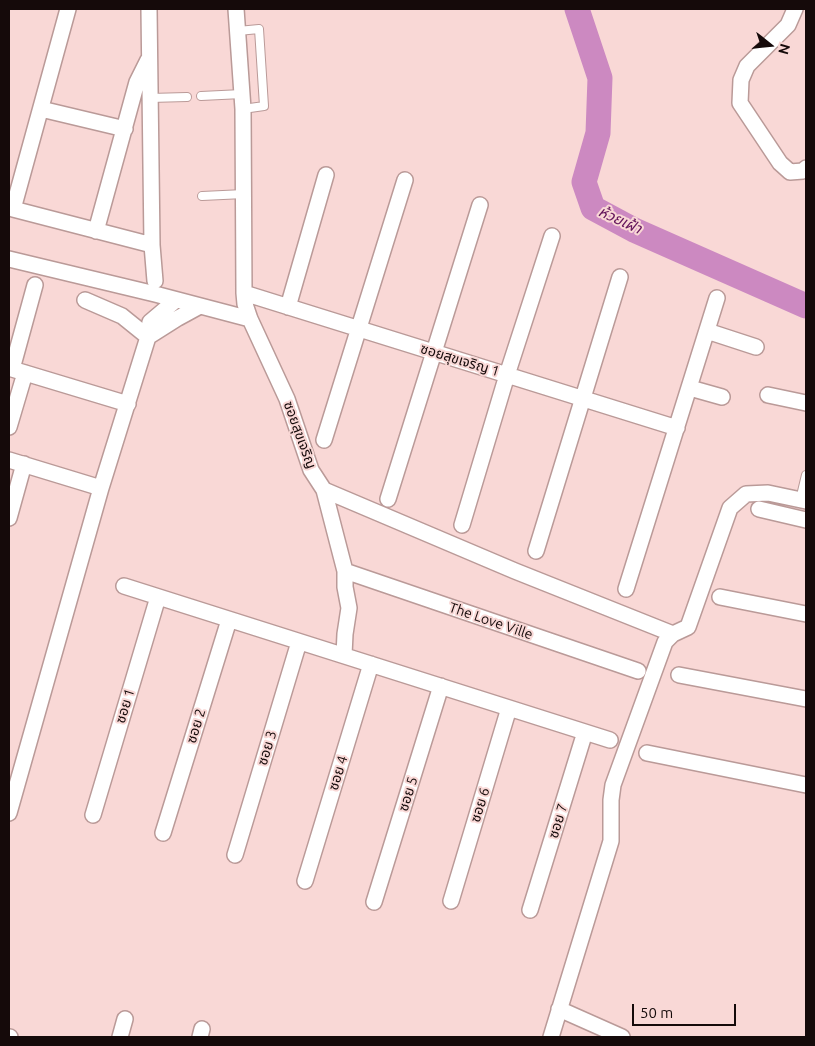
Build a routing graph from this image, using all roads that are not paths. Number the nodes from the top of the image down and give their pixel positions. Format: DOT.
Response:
graph roads {
  1 [pos="68,9"];
  2 [pos="149,9"];
  3 [pos="236,9"];
  4 [pos="795,9"];
  5 [pos="238,31"];
  6 [pos="149,57"];
  7 [pos="201,96"];
  8 [pos="187,97"];
  9 [pos="150,98"];
  10 [pos="242,101"];
  11 [pos="42,109"];
  12 [pos="125,129"];
  13 [pos="806,168"];
  14 [pos="326,175"];
  15 [pos="405,180"];
  16 [pos="244,194"];
  17 [pos="202,196"];
  18 [pos="480,205"];
  19 [pos="96,230"];
  20 [pos="552,236"];
  21 [pos="152,245"];
  22 [pos="9,259"];
  23 [pos="620,277"];
  24 [pos="155,281"];
  25 [pos="35,285"];
  26 [pos="244,293"];
  27 [pos="717,298"];
  28 [pos="85,300"];
  29 [pos="176,300"];
  30 [pos="200,306"];
  31 [pos="288,307"];
  32 [pos="250,319"];
  33 [pos="360,329"];
  34 [pos="707,331"];
  35 [pos="148,337"];
  36 [pos="756,347"];
  37 [pos="434,352"];
  38 [pos="25,372"];
  39 [pos="507,375"];
  40 [pos="690,388"];
  41 [pos="768,395"];
  42 [pos="722,397"];
  43 [pos="582,398"];
  44 [pos="806,403"];
  45 [pos="128,404"];
  46 [pos="9,427"];
  47 [pos="677,428"];
  48 [pos="324,440"];
  49 [pos="9,460"];
  50 [pos="24,464"];
  51 [pos="806,475"];
  52 [pos="101,488"];
  53 [pos="324,490"];
  54 [pos="388,499"];
  55 [pos="803,501"];
  56 [pos="759,510"];
  57 [pos="9,518"];
  58 [pos="806,520"];
  59 [pos="462,525"];
  60 [pos="536,551"];
  61 [pos="345,571"];
  62 [pos="124,586"];
  63 [pos="626,589"];
  64 [pos="720,597"];
  65 [pos="158,598"];
  66 [pos="806,614"];
  67 [pos="228,620"];
  68 [pos="673,634"];
  69 [pos="299,642"];
  70 [pos="344,655"];
  71 [pos="370,664"];
  72 [pos="638,671"];
  73 [pos="679,675"];
  74 [pos="441,686"];
  75 [pos="806,699"];
  76 [pos="509,708"];
  77 [pos="585,732"];
  78 [pos="610,740"];
  79 [pos="647,753"];
  80 [pos="806,785"];
  81 [pos="9,812"];
  82 [pos="93,815"];
  83 [pos="163,833"];
  84 [pos="235,855"];
  85 [pos="305,881"];
  86 [pos="374,902"];
  87 [pos="451,902"];
  88 [pos="530,910"];
  89 [pos="559,1009"];
  90 [pos="125,1019"];
  91 [pos="120,1037"];
  92 [pos="551,1037"];
  93 [pos="622,1037"];
  1 -- 11 [label="street"];
  2 -- 6 [label="street"];
  3 -- 5 [label="street, ซอยสุขเจริญ"];
  4 -- 13 [label="street"];
  5 -- 10 [label="street, ซอยสุขเจริญ"];
  5 -- 10 [label="lane"];
  6 -- 9 [label="street"];
  6 -- 12 [label="street"];
  7 -- 10 [label="lane"];
  8 -- 9 [label="lane"];
  9 -- 21 [label="street"];
  10 -- 16 [label="street, ซอยสุขเจริญ"];
  11 -- 12 [label="street"];
  11 -- 19 [label="street"];
  12 -- 19 [label="street"];
  14 -- 31 [label="street"];
  15 -- 33 [label="street"];
  16 -- 17 [label="lane"];
  16 -- 26 [label="street, ซอยสุขเจริญ"];
  18 -- 37 [label="street"];
  19 -- 21 [label="street"];
  20 -- 39 [label="street"];
  21 -- 24 [label="street"];
  22 -- 29 [label="street"];
  23 -- 43 [label="street"];
  25 -- 38 [label="street"];
  26 -- 31 [label="street, ซอยสุขเจริญ 1"];
  26 -- 32 [label="street, ซอยสุขเจริญ"];
  27 -- 34 [label="street"];
  28 -- 35 [label="street"];
  29 -- 30 [label="street"];
  29 -- 35 [label="street"];
  30 -- 32 [label="street"];
  30 -- 35 [label="street"];
  31 -- 33 [label="street, ซอยสุขเจริญ 1"];
  32 -- 53 [label="street, ซอยสุขเจริญ"];
  33 -- 37 [label="street, ซอยสุขเจริญ 1"];
  33 -- 48 [label="street"];
  34 -- 36 [label="street"];
  34 -- 40 [label="street"];
  35 -- 45 [label="street"];
  37 -- 39 [label="street, ซอยสุขเจริญ 1"];
  37 -- 54 [label="street"];
  38 -- 45 [label="street"];
  38 -- 46 [label="street"];
  39 -- 43 [label="street, ซอยสุขเจริญ 1"];
  39 -- 59 [label="street"];
  40 -- 42 [label="street"];
  40 -- 47 [label="street"];
  41 -- 44 [label="street"];
  43 -- 47 [label="street, ซอยสุขเจริญ 1"];
  43 -- 60 [label="street"];
  45 -- 52 [label="street"];
  47 -- 63 [label="street"];
  49 -- 50 [label="street"];
  50 -- 52 [label="street"];
  50 -- 57 [label="street"];
  51 -- 55 [label="lane"];
  52 -- 81 [label="street"];
  53 -- 61 [label="street, ซอยสุขเจริญ"];
  53 -- 68 [label="street"];
  55 -- 68 [label="street"];
  56 -- 58 [label="street"];
  61 -- 70 [label="street, ซอยสุขเจริญ"];
  61 -- 72 [label="street, The Love Ville"];
  62 -- 65 [label="street"];
  64 -- 66 [label="street"];
  65 -- 67 [label="street"];
  65 -- 82 [label="street, ซอย 1"];
  67 -- 69 [label="street"];
  67 -- 83 [label="street, ซอย 2"];
  68 -- 89 [label="street"];
  69 -- 70 [label="street"];
  69 -- 84 [label="street, ซอย 3"];
  70 -- 71 [label="street"];
  71 -- 74 [label="street"];
  71 -- 85 [label="street, ซอย 4"];
  73 -- 75 [label="street"];
  74 -- 76 [label="street"];
  74 -- 86 [label="street, ซอย 5"];
  76 -- 77 [label="street"];
  76 -- 87 [label="street, ซอย 6"];
  77 -- 78 [label="street"];
  77 -- 88 [label="street, ซอย 7"];
  79 -- 80 [label="street"];
  89 -- 92 [label="street"];
  89 -- 93 [label="street"];
  90 -- 91 [label="street"];
}
